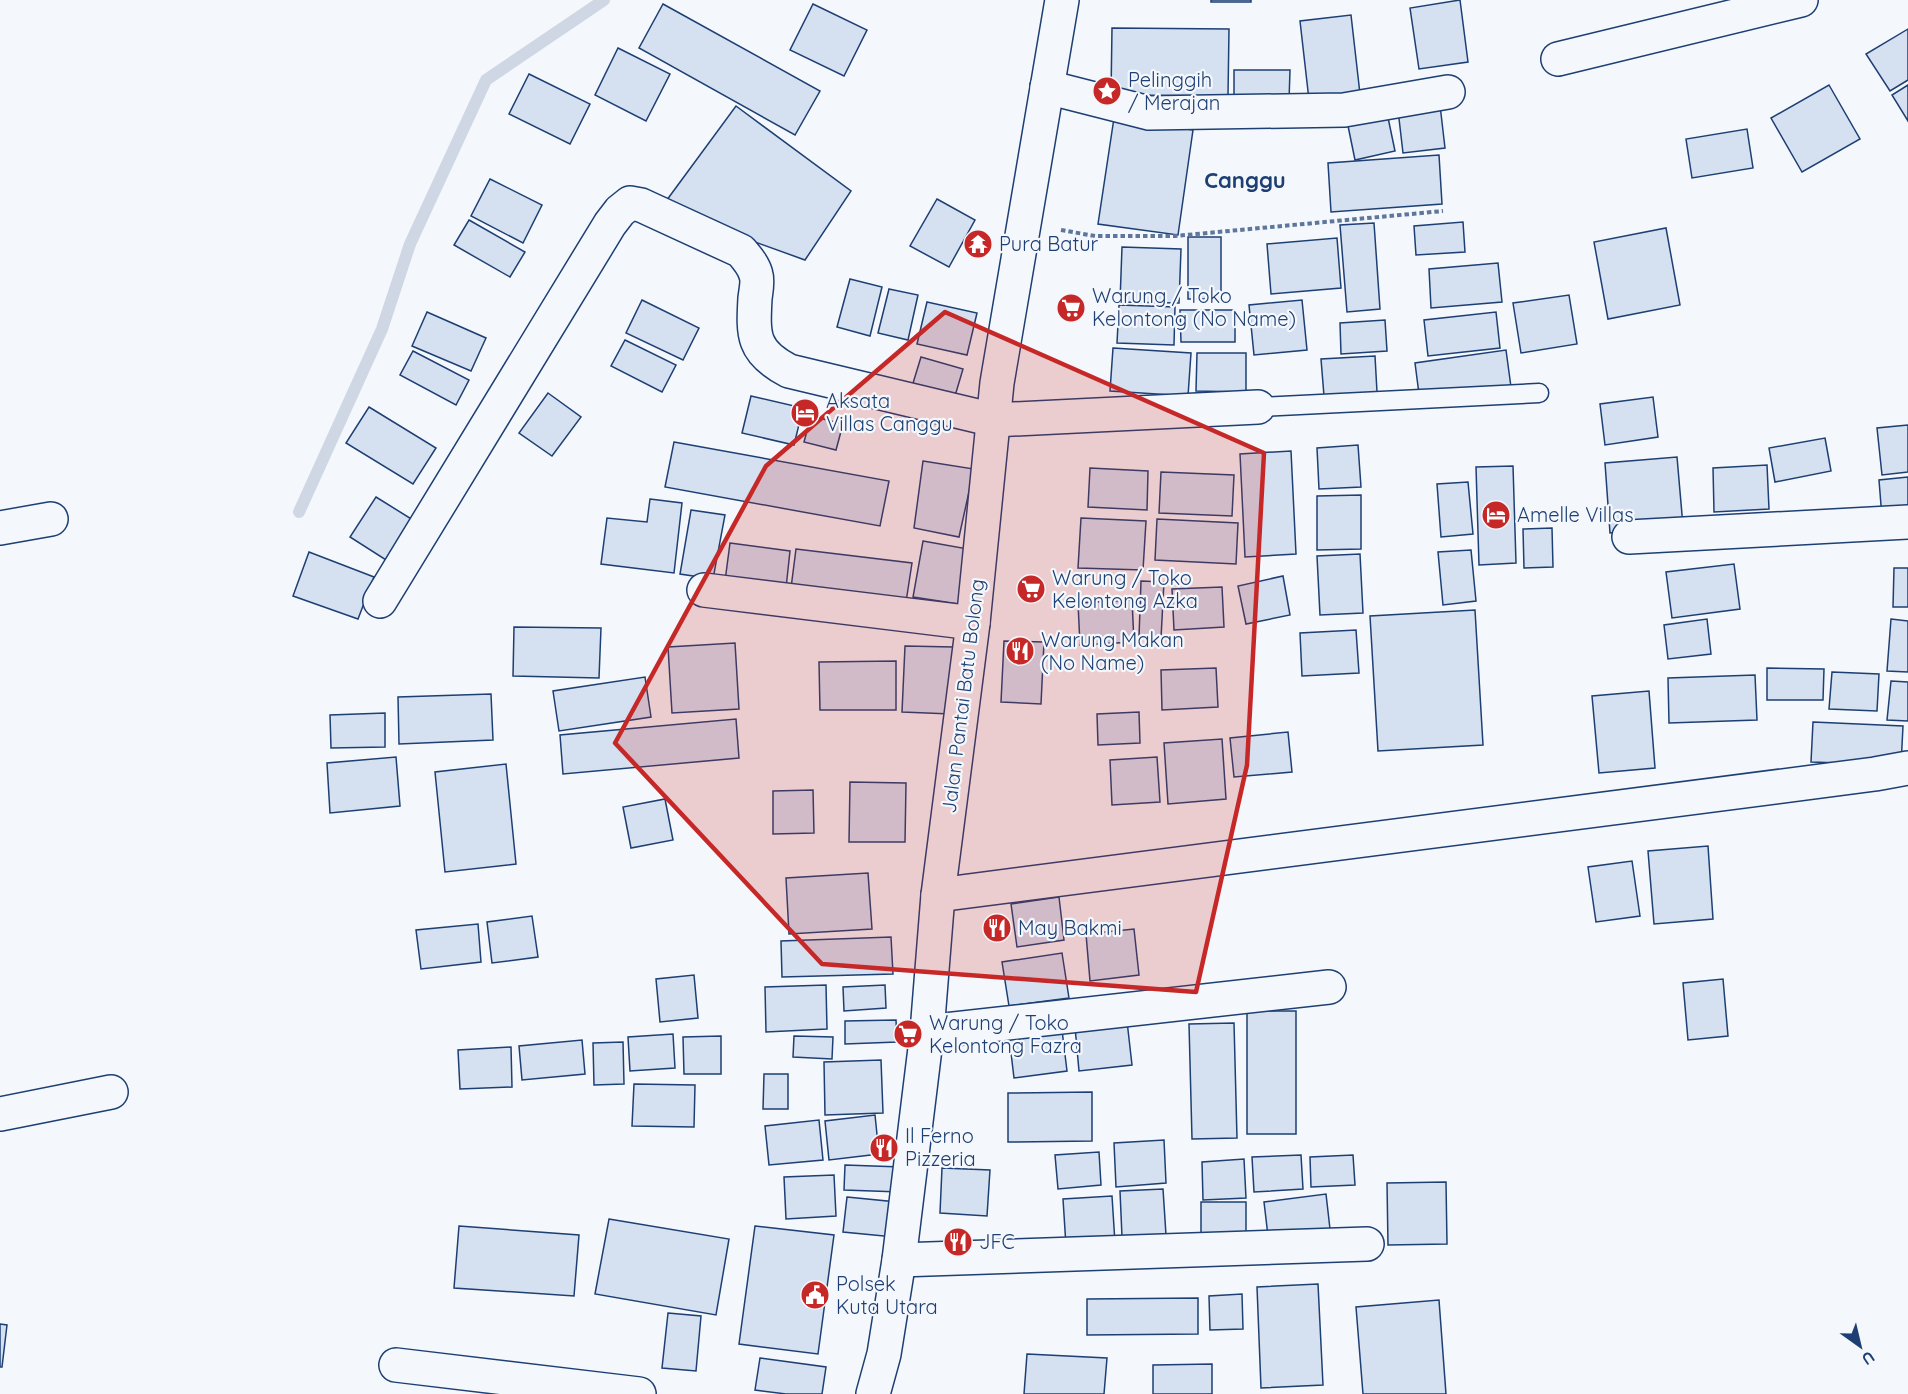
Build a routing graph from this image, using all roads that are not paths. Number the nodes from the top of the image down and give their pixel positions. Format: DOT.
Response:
graph roads {
  1 [pos="1062,0"];
  2 [pos="1801,0"];
  3 [pos="1558,59"];
  4 [pos="1047,87"];
  5 [pos="1448,92"];
  6 [pos="1539,393"];
  7 [pos="1258,407"];
  8 [pos="994,420"];
  9 [pos="51,519"];
  10 [pos="1908,522"];
  11 [pos="0,528"];
  12 [pos="1629,537"];
  13 [pos="704,590"];
  14 [pos="380,601"];
  15 [pos="973,623"];
  16 [pos="1908,768"];
  17 [pos="938,895"];
  18 [pos="1329,987"];
  19 [pos="927,1032"];
  20 [pos="111,1092"];
  21 [pos="0,1114"];
  22 [pos="1367,1244"];
  23 [pos="899,1260"];
  24 [pos="396,1365"];
  25 [pos="639,1394"];
  26 [pos="873,1394"];
  1 -- 4 [label="street, Jalan Pantai Batu Bolong"];
  2 -- 3 [label="street"];
  4 -- 5 [label="street"];
  4 -- 8 [label="street, Jalan Pantai Batu Bolong"];
  6 -- 7 [label="lane"];
  7 -- 8 [label="street"];
  8 -- 14 [label="street"];
  8 -- 15 [label="street, Jalan Pantai Batu Bolong"];
  9 -- 11 [label="street"];
  10 -- 12 [label="street"];
  13 -- 15 [label="street"];
  15 -- 17 [label="street, Jalan Pantai Batu Bolong"];
  16 -- 17 [label="street"];
  17 -- 19 [label="street, Jalan Pantai Batu Bolong"];
  18 -- 19 [label="street"];
  19 -- 23 [label="street, Jalan Pantai Batu Bolong"];
  20 -- 21 [label="street"];
  22 -- 23 [label="street"];
  23 -- 26 [label="street, Jalan Pantai Batu Bolong"];
  24 -- 25 [label="street"];
}
